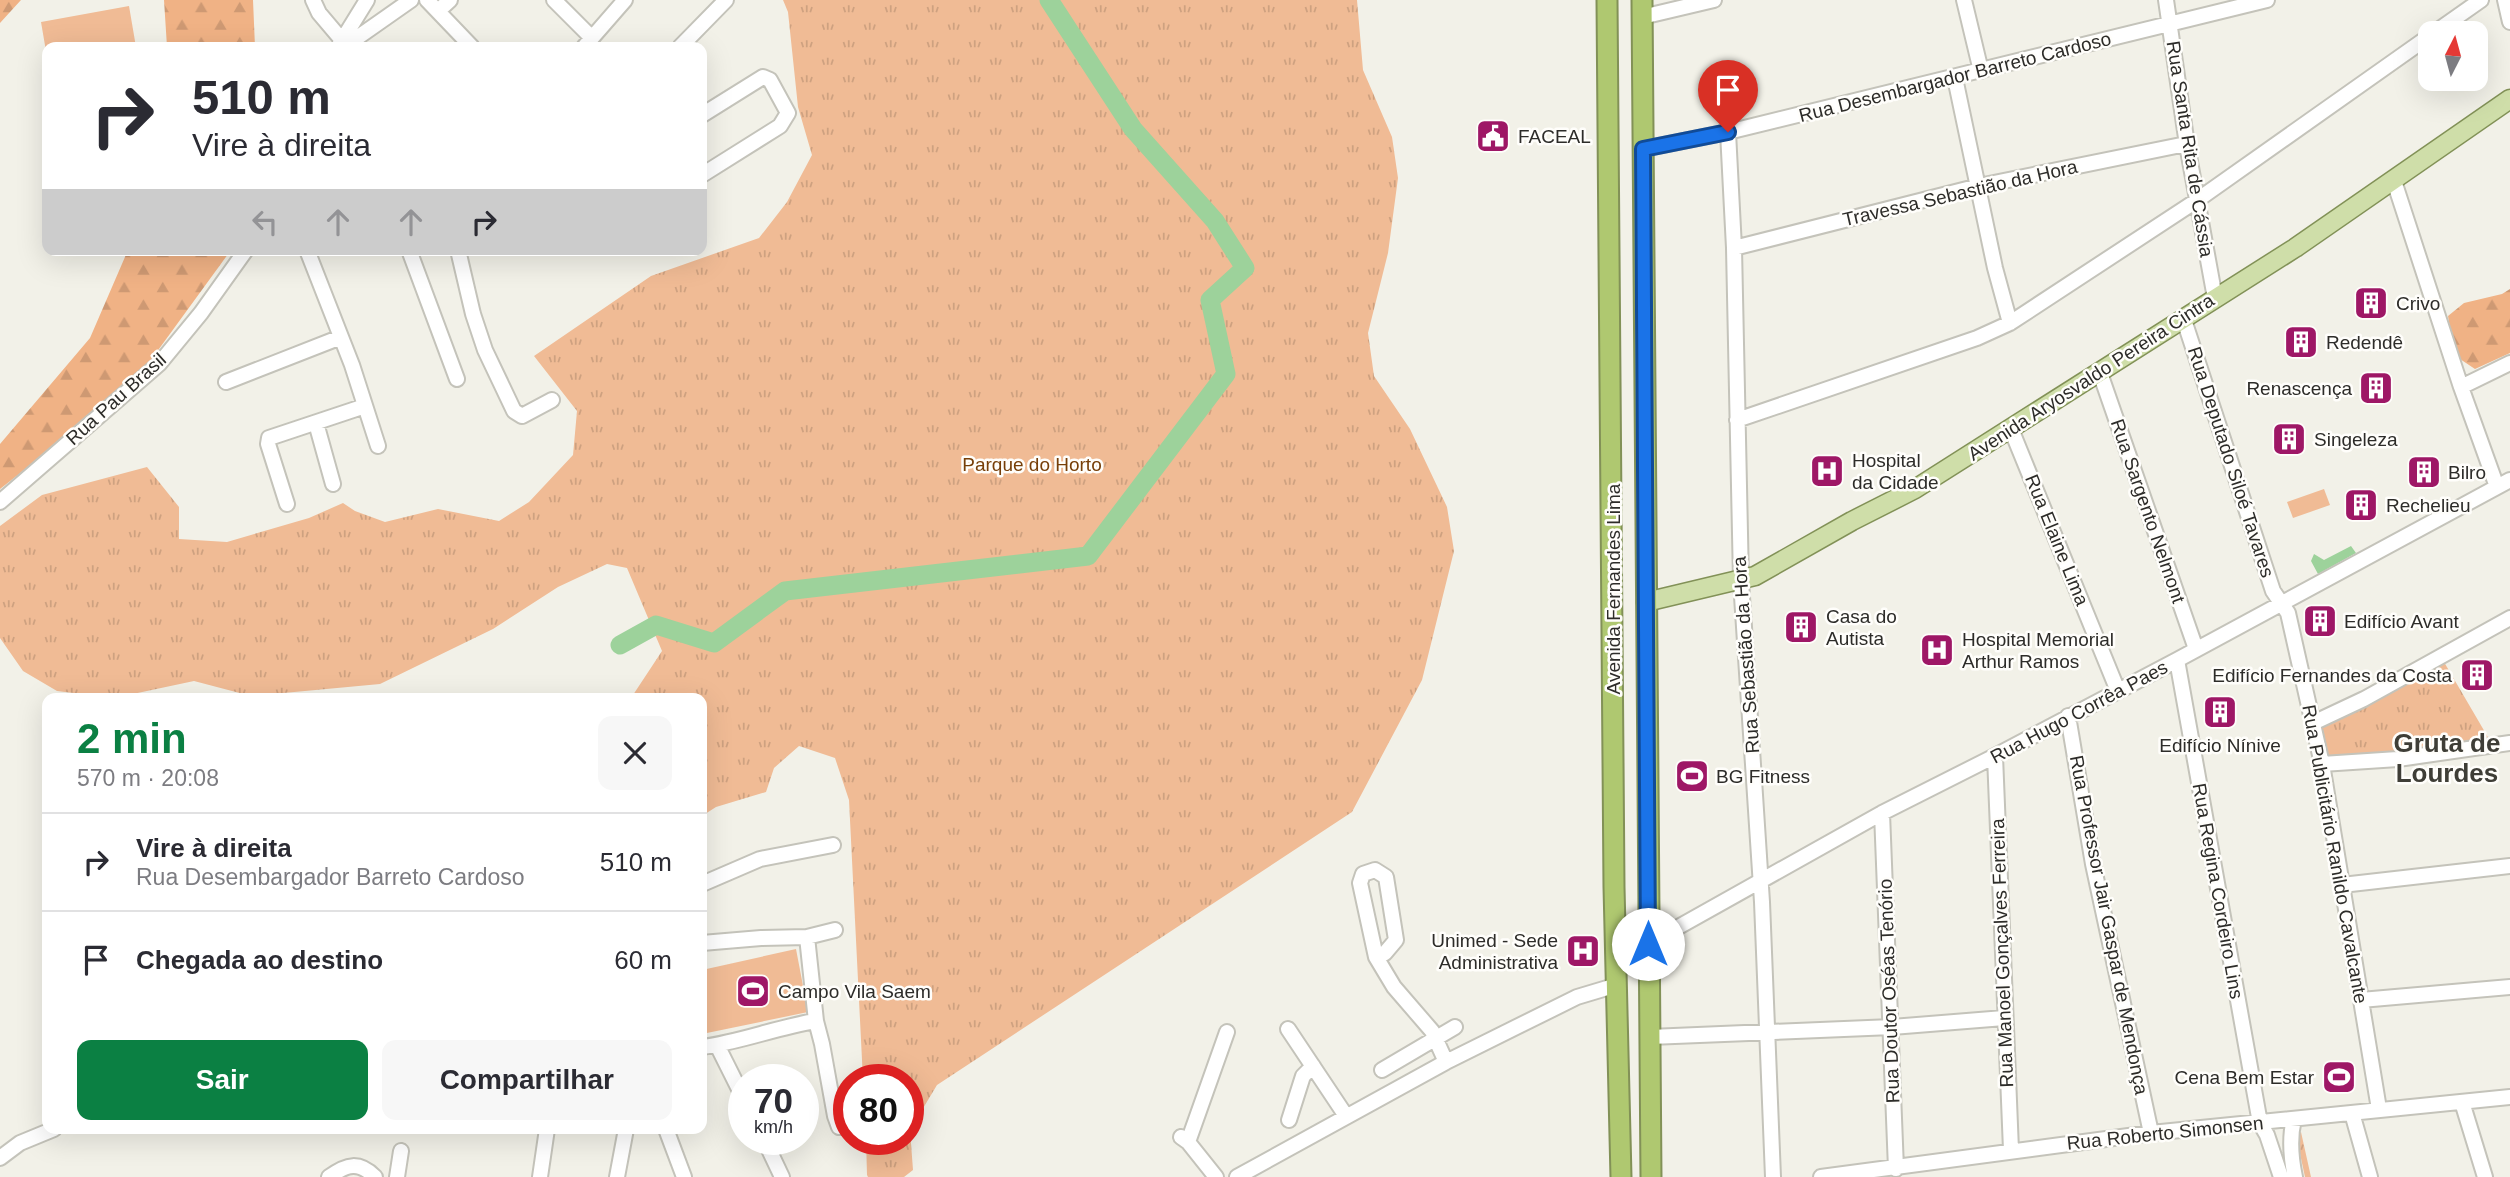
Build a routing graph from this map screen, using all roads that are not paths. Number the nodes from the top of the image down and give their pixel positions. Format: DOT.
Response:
graph roads {
  1 [pos="313,0"];
  2 [pos="367,0"];
  3 [pos="411,0"];
  4 [pos="427,0"];
  5 [pos="450,0"];
  6 [pos="554,0"];
  7 [pos="625,0"];
  8 [pos="726,0"];
  9 [pos="1607,0"];
  10 [pos="1714,0"];
  11 [pos="1964,0"];
  12 [pos="2166,0"];
  13 [pos="2267,0"];
  14 [pos="2481,0"];
  15 [pos="2505,0"];
  16 [pos="1642,9"];
  17 [pos="438,11"];
  18 [pos="2451,21"];
  19 [pos="2510,22"];
  20 [pos="2170,24"];
  21 [pos="340,42"];
  22 [pos="342,42"];
  23 [pos="344,42"];
  24 [pos="467,42"];
  25 [pos="587,42"];
  26 [pos="589,42"];
  27 [pos="685,42"];
  28 [pos="2418,44"];
  29 [pos="1981,71"];
  30 [pos="1955,78"];
  31 [pos="2510,99"];
  32 [pos="707,112"];
  33 [pos="1728,132"];
  34 [pos="2186,144"];
  35 [pos="1643,149"];
  36 [pos="707,172"];
  37 [pos="2393,181"];
  38 [pos="1979,186"];
  39 [pos="2196,201"];
  40 [pos="1734,248"];
  41 [pos="242,256"];
  42 [pos="309,256"];
  43 [pos="411,256"];
  44 [pos="459,256"];
  45 [pos="2215,298"];
  46 [pos="2184,320"];
  47 [pos="2010,323"];
  48 [pos="341,337"];
  49 [pos="2510,363"];
  50 [pos="2100,373"];
  51 [pos="457,379"];
  52 [pos="226,382"];
  53 [pos="2461,387"];
  54 [pos="552,400"];
  55 [pos="365,407"];
  56 [pos="1737,420"];
  57 [pos="316,423"];
  58 [pos="2011,429"];
  59 [pos="378,446"];
  60 [pos="333,484"];
  61 [pos="2504,484"];
  62 [pos="0,502"];
  63 [pos="287,504"];
  64 [pos="1741,581"];
  65 [pos="1646,602"];
  66 [pos="2281,603"];
  67 [pos="2510,618"];
  68 [pos="2196,649"];
  69 [pos="2177,660"];
  70 [pos="2118,691"];
  71 [pos="2068,716"];
  72 [pos="2313,723"];
  73 [pos="2510,743"];
  74 [pos="1995,756"];
  75 [pos="2322,764"];
  76 [pos="1882,813"];
  77 [pos="833,845"];
  78 [pos="2510,866"];
  79 [pos="1761,881"];
  80 [pos="707,882"];
  81 [pos="2342,885"];
  82 [pos="835,930"];
  83 [pos="807,937"];
  84 [pos="707,943"];
  85 [pos="1648,944"];
  86 [pos="1376,957"];
  87 [pos="1617,985"];
  88 [pos="2510,987"];
  89 [pos="2361,1000"];
  90 [pos="2004,1017"];
  91 [pos="816,1021"];
  92 [pos="1455,1027"];
  93 [pos="1892,1027"];
  94 [pos="1289,1029"];
  95 [pos="1767,1031"];
  96 [pos="1227,1032"];
  97 [pos="1650,1037"];
  98 [pos="1435,1039"];
  99 [pos="717,1045"];
  100 [pos="707,1046"];
  101 [pos="1446,1062"];
  102 [pos="1313,1066"];
  103 [pos="728,1067"];
  104 [pos="1382,1070"];
  105 [pos="2510,1097"];
  106 [pos="2462,1102"];
  107 [pos="833,1105"];
  108 [pos="2379,1109"];
  109 [pos="2352,1113"];
  110 [pos="1346,1116"];
  111 [pos="2294,1119"];
  112 [pos="1289,1120"];
  113 [pos="2259,1123"];
  114 [pos="2151,1133"];
  115 [pos="42,1134"];
  116 [pos="546,1134"];
  117 [pos="625,1134"];
  118 [pos="668,1134"];
  119 [pos="2011,1150"];
  120 [pos="401,1151"];
  121 [pos="772,1155"];
  122 [pos="0,1158"];
  123 [pos="1896,1169"];
  124 [pos="373,1175"];
  125 [pos="329,1177"];
  126 [pos="397,1177"];
  127 [pos="540,1177"];
  128 [pos="617,1177"];
  129 [pos="684,1177"];
  130 [pos="782,1177"];
  131 [pos="1216,1177"];
  132 [pos="1237,1177"];
  133 [pos="1621,1177"];
  134 [pos="1651,1177"];
  135 [pos="1773,1177"];
  136 [pos="1821,1177"];
  137 [pos="2281,1177"];
  138 [pos="2295,1177"];
  139 [pos="2370,1177"];
  140 [pos="2485,1177"];
  1 -- 21 [label="street"];
  2 -- 22 [label="street"];
  3 -- 23 [label="street"];
  4 -- 17 [label="street"];
  5 -- 17 [label="street"];
  6 -- 25 [label="street"];
  7 -- 26 [label="street"];
  8 -- 27 [label="street"];
  9 -- 87 [label="highway, Avenida Fernandes Lima"];
  10 -- 16 [label="street"];
  11 -- 29 [label="street"];
  12 -- 20 [label="street, Rua Santa Rita de Cássia"];
  13 -- 20 [label="street, Rua Desembargador Barreto Cardoso"];
  14 -- 18 [label="street"];
  15 -- 19 [label="street"];
  16 -- 35 [label="highway, Avenida Fernandes Lima"];
  17 -- 24 [label="street"];
  20 -- 29 [label="street, Rua Desembargador Barreto Cardoso"];
  20 -- 34 [label="street, Rua Santa Rita de Cássia"];
  28 -- 39 [label="street"];
  29 -- 30 [label="street, Rua Desembargador Barreto Cardoso"];
  30 -- 33 [label="street, Rua Desembargador Barreto Cardoso"];
  30 -- 38 [label="street"];
  31 -- 37 [label="main road, Avenida Aryosvaldo Pereira Cintra"];
  32 -- 36 [label="street"];
  33 -- 35 [label="street, Rua Desembargador Barreto Cardoso"];
  33 -- 40 [label="street, Rua Sebastião da Hora"];
  34 -- 38 [label="street, Travessa Sebastião da Hora"];
  34 -- 39 [label="street, Rua Santa Rita de Cássia"];
  35 -- 65 [label="highway, Avenida Fernandes Lima"];
  37 -- 45 [label="main road, Avenida Aryosvaldo Pereira Cintra"];
  37 -- 53 [label="street"];
  38 -- 40 [label="street, Travessa Sebastião da Hora"];
  38 -- 47 [label="street"];
  39 -- 45 [label="street, Rua Santa Rita de Cássia"];
  39 -- 47 [label="street"];
  40 -- 56 [label="street, Rua Sebastião da Hora"];
  41 -- 62 [label="street, Rua Pau Brasil"];
  42 -- 48 [label="street"];
  43 -- 51 [label="street"];
  44 -- 54 [label="street"];
  45 -- 46 [label="main road, Avenida Aryosvaldo Pereira Cintra"];
  46 -- 50 [label="main road, Avenida Aryosvaldo Pereira Cintra"];
  46 -- 66 [label="street, Rua Deputado Siloé Tavares"];
  47 -- 56 [label="street"];
  48 -- 52 [label="street"];
  48 -- 55 [label="street"];
  49 -- 53 [label="street"];
  50 -- 58 [label="main road, Avenida Aryosvaldo Pereira Cintra"];
  50 -- 68 [label="street, Rua Sargento Nelmont"];
  53 -- 61 [label="street"];
  55 -- 57 [label="street"];
  55 -- 59 [label="street"];
  56 -- 64 [label="street, Rua Sebastião da Hora"];
  57 -- 60 [label="street"];
  57 -- 63 [label="street"];
  58 -- 64 [label="main road, Avenida Aryosvaldo Pereira Cintra"];
  58 -- 70 [label="street, Rua Elaine Lima"];
  61 -- 66 [label="street, Rua Hugo Corrêa Paes"];
  64 -- 65 [label="main road, Avenida Aryosvaldo Pereira Cintra"];
  64 -- 79 [label="street, Rua Sebastião da Hora"];
  65 -- 85 [label="highway, Avenida Fernandes Lima"];
  66 -- 68 [label="street, Rua Hugo Corrêa Paes"];
  66 -- 72 [label="street, Rua Publicitário Ranildo Cavalcante"];
  67 -- 72 [label="street"];
  68 -- 69 [label="street, Rua Hugo Corrêa Paes"];
  69 -- 70 [label="street, Rua Hugo Corrêa Paes"];
  69 -- 113 [label="street, Rua Regina Cordeiro Lins"];
  70 -- 71 [label="street, Rua Hugo Corrêa Paes"];
  71 -- 74 [label="street, Rua Hugo Corrêa Paes"];
  71 -- 114 [label="street, Rua Professor Jair Gaspar de Mendonça"];
  72 -- 75 [label="street, Rua Publicitário Ranildo Cavalcante"];
  73 -- 75 [label="street"];
  74 -- 76 [label="street, Rua Hugo Corrêa Paes"];
  74 -- 90 [label="street, Rua Manoel Gonçalves Ferreira"];
  75 -- 81 [label="street, Rua Publicitário Ranildo Cavalcante"];
  76 -- 79 [label="street, Rua Hugo Corrêa Paes"];
  76 -- 93 [label="street, Rua Doutor Oséas Tenório"];
  77 -- 80 [label="street"];
  78 -- 81 [label="street"];
  79 -- 85 [label="street, Rua Hugo Corrêa Paes"];
  79 -- 95 [label="street, Rua Sebastião da Hora"];
  81 -- 89 [label="street, Rua Publicitário Ranildo Cavalcante"];
  82 -- 83 [label="street"];
  83 -- 84 [label="street"];
  83 -- 91 [label="street"];
  85 -- 97 [label="highway, Avenida Fernandes Lima"];
  86 -- 86 [label="street"];
  86 -- 98 [label="street"];
  87 -- 101 [label="street"];
  87 -- 133 [label="highway, Avenida Fernandes Lima"];
  88 -- 89 [label="street"];
  89 -- 108 [label="street, Rua Publicitário Ranildo Cavalcante"];
  90 -- 93 [label="street"];
  90 -- 119 [label="street, Rua Manoel Gonçalves Ferreira"];
  91 -- 99 [label="street"];
  91 -- 107 [label="street"];
  92 -- 98 [label="street"];
  93 -- 95 [label="street"];
  93 -- 123 [label="street, Rua Doutor Oséas Tenório"];
  94 -- 102 [label="street"];
  95 -- 97 [label="street"];
  95 -- 135 [label="street, Rua Sebastião da Hora"];
  96 -- 131 [label="street"];
  97 -- 134 [label="highway, Avenida Fernandes Lima"];
  98 -- 101 [label="street"];
  98 -- 104 [label="street"];
  99 -- 100 [label="street"];
  99 -- 103 [label="street"];
  101 -- 110 [label="street"];
  102 -- 110 [label="street"];
  102 -- 112 [label="street"];
  105 -- 106 [label="street, Rua Roberto Simonsen"];
  106 -- 108 [label="street, Rua Roberto Simonsen"];
  106 -- 140 [label="street"];
  108 -- 109 [label="street, Rua Roberto Simonsen"];
  109 -- 111 [label="street, Rua Roberto Simonsen"];
  109 -- 139 [label="street"];
  110 -- 132 [label="street"];
  111 -- 113 [label="street, Rua Roberto Simonsen"];
  111 -- 138 [label="street"];
  113 -- 114 [label="street, Rua Roberto Simonsen"];
  113 -- 137 [label="street, Rua Regina Cordeiro Lins"];
  114 -- 119 [label="street, Rua Roberto Simonsen"];
  115 -- 122 [label="street"];
  116 -- 127 [label="street"];
  117 -- 128 [label="street"];
  118 -- 129 [label="street"];
  119 -- 123 [label="street, Rua Roberto Simonsen"];
  120 -- 126 [label="street"];
  121 -- 130 [label="street"];
  123 -- 136 [label="street, Rua Roberto Simonsen"];
  124 -- 125 [label="street"];
}
